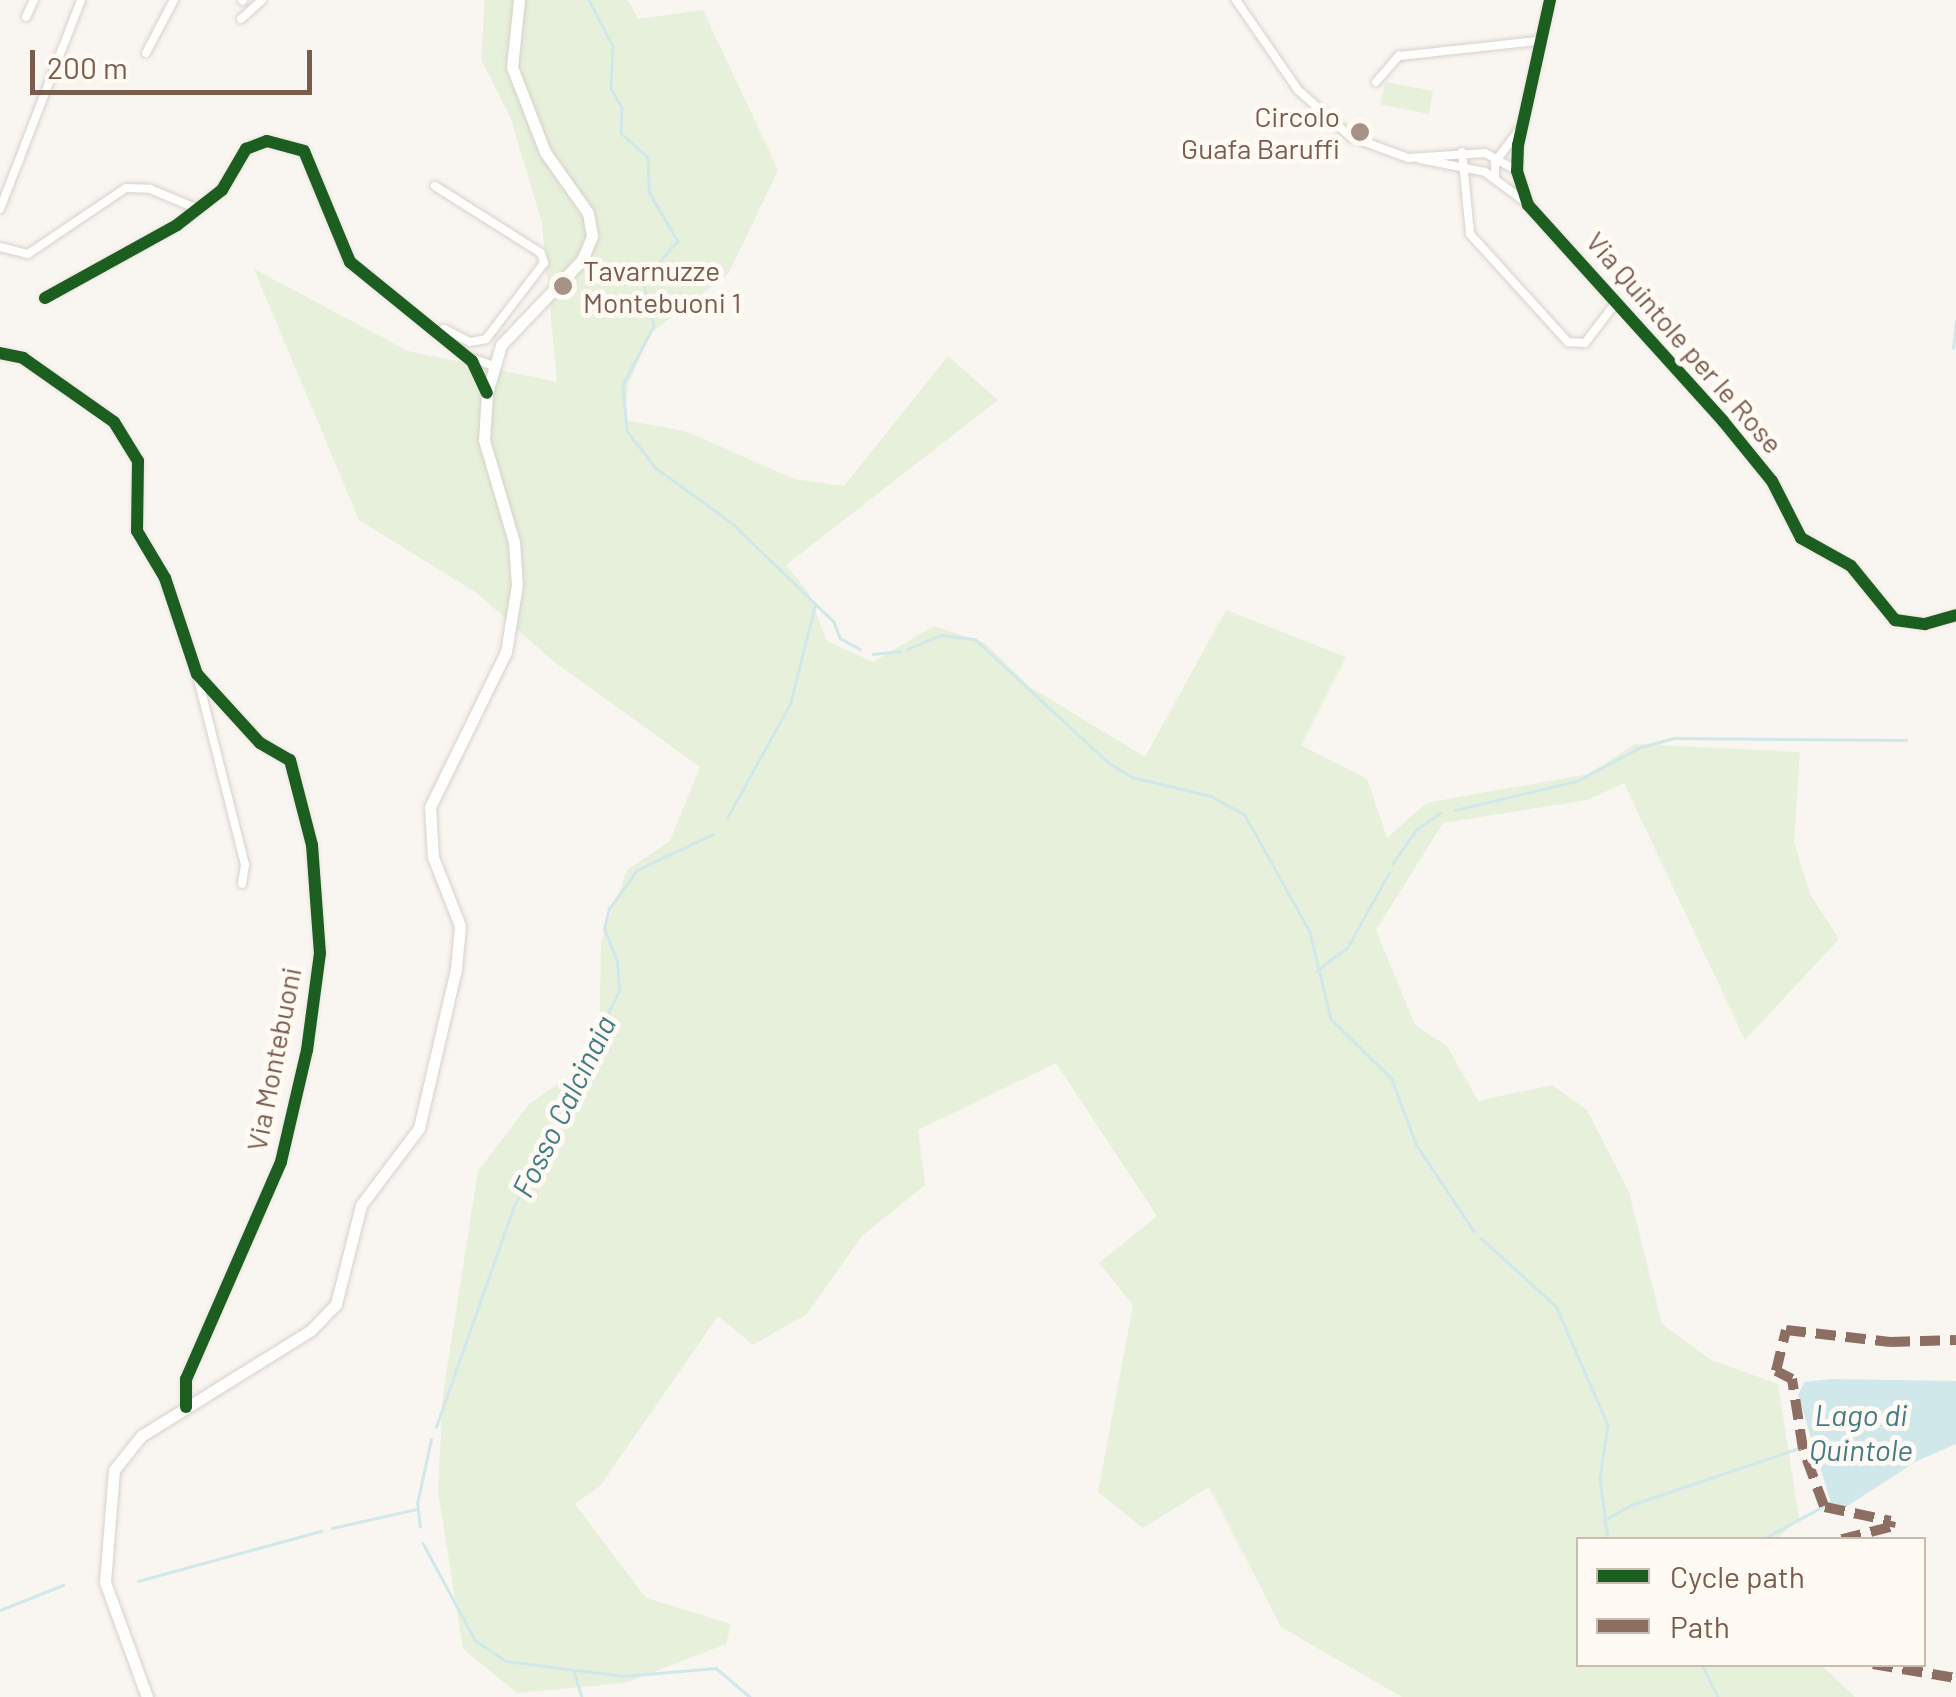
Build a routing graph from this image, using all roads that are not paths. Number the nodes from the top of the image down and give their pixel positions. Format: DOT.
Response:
graph roads {
  1 [pos="34,0"];
  2 [pos="81,0"];
  3 [pos="174,0"];
  4 [pos="262,0"];
  5 [pos="519,0"];
  6 [pos="1236,0"];
  7 [pos="1550,0"];
  8 [pos="26,17"];
  9 [pos="241,19"];
  10 [pos="1537,42"];
  11 [pos="146,54"];
  12 [pos="1376,82"];
  13 [pos="1520,128"];
  14 [pos="1462,152"];
  15 [pos="1498,157"];
  16 [pos="1415,158"];
  17 [pos="1464,168"];
  18 [pos="1517,171"];
  19 [pos="1496,179"];
  20 [pos="435,186"];
  21 [pos="1528,206"];
  22 [pos="0,209"];
  23 [pos="198,209"];
  24 [pos="0,247"];
  25 [pos="46,298"];
  26 [pos="520,298"];
  27 [pos="1614,305"];
  28 [pos="534,308"];
  29 [pos="437,333"];
  30 [pos="499,348"];
  31 [pos="0,352"];
  32 [pos="471,358"];
  33 [pos="493,366"];
  34 [pos="487,393"];
  35 [pos="1956,616"];
  36 [pos="197,674"];
  37 [pos="242,884"];
  38 [pos="186,1407"];
  39 [pos="147,1697"];
  1 -- 8 [label="street"];
  2 -- 22 [label="street"];
  3 -- 11 [label="street"];
  4 -- 9 [label="street"];
  5 -- 28 [label="main road"];
  6 -- 16 [label="street"];
  7 -- 10 [label="street, Via Quintole per le Rose"];
  10 -- 12 [label="street"];
  10 -- 13 [label="street, Via Quintole per le Rose"];
  13 -- 15 [label="street"];
  13 -- 18 [label="street, Via Quintole per le Rose"];
  14 -- 15 [label="street"];
  14 -- 16 [label="street"];
  14 -- 17 [label="street"];
  15 -- 18 [label="street"];
  15 -- 19 [label="street"];
  16 -- 17 [label="street"];
  17 -- 19 [label="street"];
  17 -- 27 [label="street"];
  18 -- 19 [label="street"];
  18 -- 21 [label="street, Via Quintole per le Rose"];
  19 -- 21 [label="street"];
  20 -- 26 [label="street"];
  21 -- 27 [label="street, Via Quintole per le Rose"];
  23 -- 24 [label="street"];
  23 -- 25 [label="street"];
  23 -- 29 [label="street"];
  26 -- 28 [label="street"];
  26 -- 29 [label="street"];
  27 -- 35 [label="street, Via Quintole per le Rose"];
  28 -- 30 [label="main road"];
  29 -- 32 [label="street"];
  30 -- 32 [label="street"];
  30 -- 33 [label="main road"];
  31 -- 36 [label="street, Via Montebuoni"];
  32 -- 33 [label="street"];
  32 -- 34 [label="street"];
  33 -- 34 [label="main road"];
  34 -- 38 [label="main road"];
  36 -- 37 [label="street"];
  36 -- 38 [label="street, Via Montebuoni"];
  38 -- 39 [label="main road"];
}
